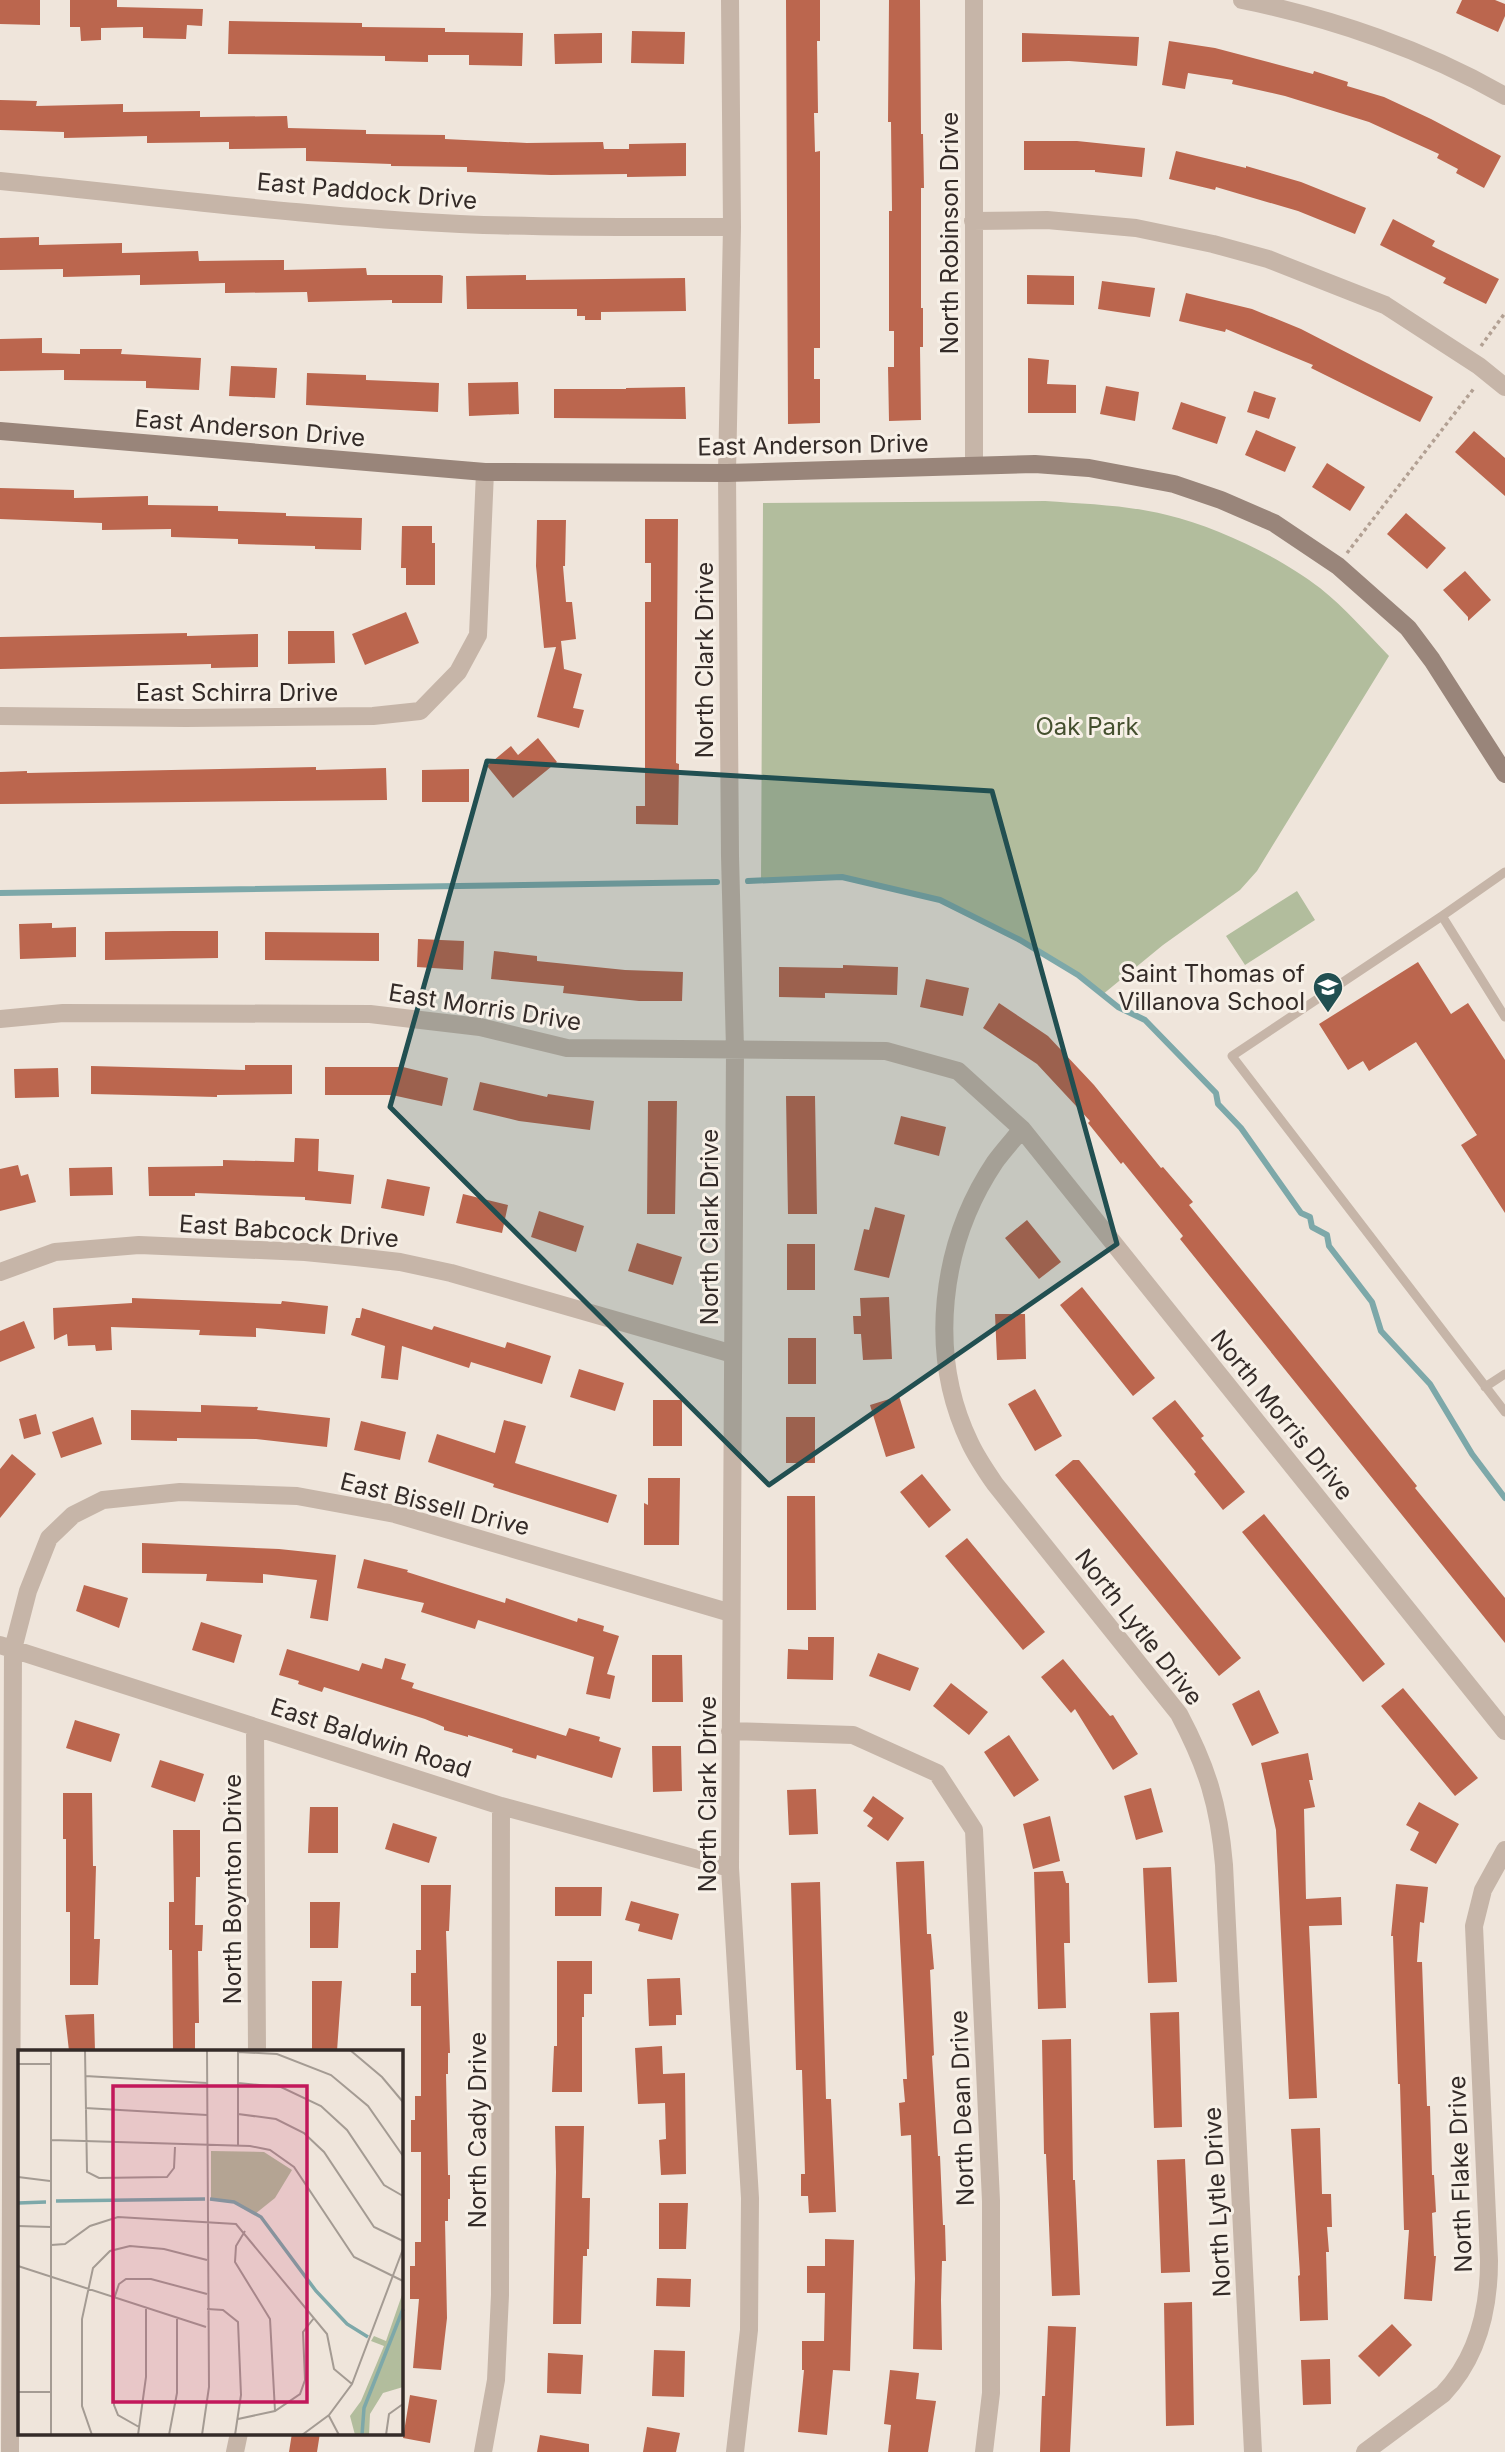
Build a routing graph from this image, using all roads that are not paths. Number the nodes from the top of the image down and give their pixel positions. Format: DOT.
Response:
graph roads {
  1 [pos="730,0"];
  2 [pos="974,0"];
  3 [pos="1242,0"];
  4 [pos="1505,96"];
  5 [pos="0,181"];
  6 [pos="973,221"];
  7 [pos="732,227"];
  8 [pos="1505,387"];
  9 [pos="0,431"];
  10 [pos="974,465"];
  11 [pos="485,472"];
  12 [pos="727,473"];
  13 [pos="0,716"];
  14 [pos="1505,774"];
  15 [pos="1505,872"];
  16 [pos="1442,916"];
  17 [pos="1505,1017"];
  18 [pos="0,1019"];
  19 [pos="735,1049"];
  20 [pos="1022,1129"];
  21 [pos="0,1272"];
  22 [pos="733,1354"];
  23 [pos="1505,1374"];
  24 [pos="1485,1387"];
  25 [pos="1505,1412"];
  26 [pos="731,1613"];
  27 [pos="7,1647"];
  28 [pos="255,1727"];
  29 [pos="730,1731"];
  30 [pos="1505,1731"];
  31 [pos="501,1806"];
  32 [pos="1505,1850"];
  33 [pos="730,1868"];
  34 [pos="257,2050"];
  35 [pos="239,2434"];
  36 [pos="10,2452"];
  37 [pos="235,2452"];
  38 [pos="483,2452"];
  39 [pos="735,2452"];
  40 [pos="984,2452"];
  41 [pos="1253,2452"];
  42 [pos="1364,2452"];
  1 -- 7 [label="street, North Clark Drive"];
  2 -- 6 [label="street, North Robinson Drive"];
  3 -- 4 [label="street"];
  5 -- 7 [label="street, East Paddock Drive"];
  6 -- 8 [label="street"];
  6 -- 10 [label="street, North Robinson Drive"];
  7 -- 12 [label="street, North Clark Drive"];
  9 -- 11 [label="street, East Anderson Drive"];
  10 -- 12 [label="street, East Anderson Drive"];
  10 -- 14 [label="street, East Anderson Drive"];
  11 -- 12 [label="street, East Anderson Drive"];
  11 -- 13 [label="street, East Schirra Drive"];
  12 -- 19 [label="street, North Clark Drive"];
  15 -- 16 [label="lane"];
  16 -- 17 [label="lane"];
  16 -- 24 [label="lane"];
  18 -- 19 [label="street, East Morris Drive"];
  19 -- 20 [label="street, East Morris Drive"];
  19 -- 22 [label="street, North Clark Drive"];
  20 -- 30 [label="street, North Morris Drive"];
  20 -- 41 [label="street, North Lytle Drive"];
  21 -- 22 [label="street, East Babcock Drive"];
  22 -- 26 [label="street, North Clark Drive"];
  23 -- 24 [label="lane"];
  24 -- 25 [label="lane"];
  26 -- 27 [label="street, East Bissell Drive"];
  26 -- 29 [label="street, North Clark Drive"];
  27 -- 28 [label="street, East Baldwin Road"];
  27 -- 36 [label="street"];
  28 -- 31 [label="street, East Baldwin Road"];
  28 -- 34 [label="street, North Boynton Drive"];
  29 -- 33 [label="street, North Clark Drive"];
  29 -- 40 [label="street, North Dean Drive"];
  31 -- 33 [label="street, East Baldwin Road"];
  31 -- 38 [label="street, North Cady Drive"];
  32 -- 42 [label="street, North Flake Drive"];
  33 -- 39 [label="street, North Clark Drive"];
  35 -- 37 [label="street"];
}
